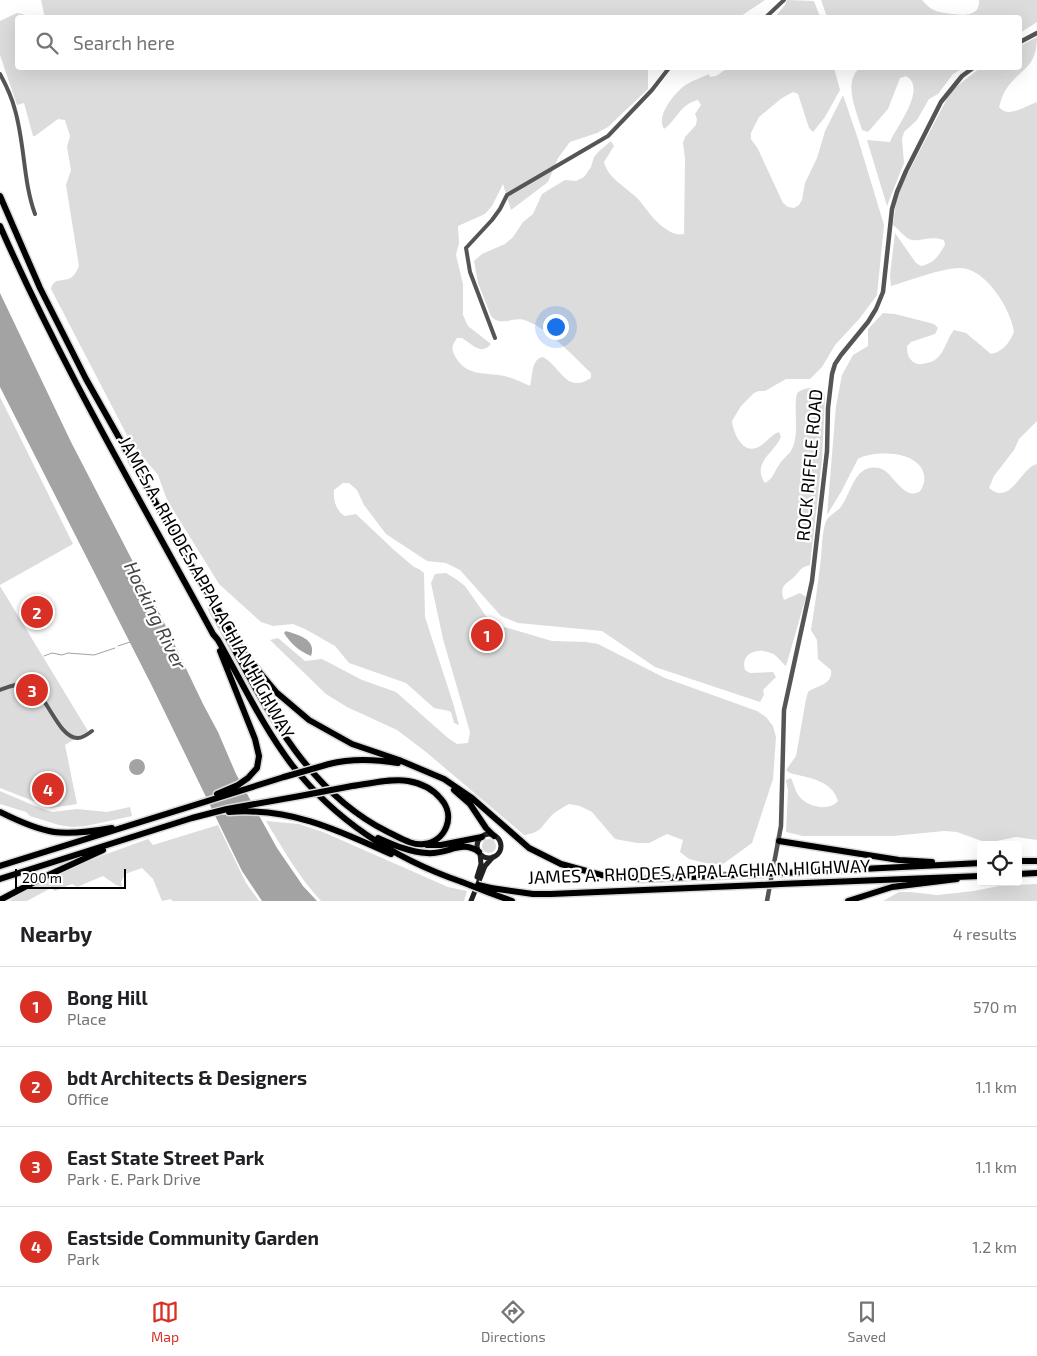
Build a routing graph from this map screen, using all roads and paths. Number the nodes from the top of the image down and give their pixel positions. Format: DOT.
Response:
graph roads {
  1 [pos="784,0"];
  2 [pos="768,15"];
  3 [pos="1037,33"];
  4 [pos="1022,41"];
  5 [pos="667,70"];
  6 [pos="970,70"];
  7 [pos="0,74"];
  8 [pos="0,196"];
  9 [pos="35,214"];
  10 [pos="0,226"];
  11 [pos="495,338"];
  12 [pos="133,464"];
  13 [pos="213,634"];
  14 [pos="0,690"];
  15 [pos="92,731"];
  16 [pos="414,766"];
  17 [pos="435,775"];
  18 [pos="190,806"];
  19 [pos="0,812"];
  20 [pos="213,812"];
  21 [pos="125,826"];
  22 [pos="358,830"];
  23 [pos="494,836"];
  24 [pos="482,837"];
  25 [pos="133,838"];
  26 [pos="779,841"];
  27 [pos="424,844"];
  28 [pos="479,852"];
  29 [pos="493,857"];
  30 [pos="1022,861"];
  31 [pos="1037,861"];
  32 [pos="412,862"];
  33 [pos="977,863"];
  34 [pos="950,864"];
  35 [pos="0,866"];
  36 [pos="1037,873"];
  37 [pos="1022,874"];
  38 [pos="977,876"];
  39 [pos="967,877"];
  40 [pos="0,879"];
  41 [pos="475,890"];
  42 [pos="490,890"];
  43 [pos="0,900"];
  44 [pos="471,901"];
  45 [pos="512,901"];
  46 [pos="766,901"];
  47 [pos="848,901"];
  1 -- 2 [label="street"];
  3 -- 4 [label="street"];
  5 -- 11 [label="street"];
  6 -- 26 [label="street, ROCK RIFFLE ROAD"];
  7 -- 9 [label="street"];
  8 -- 12 [label="highway, JAMES A. RHODES APPALACHIAN HIGHWAY"];
  10 -- 13 [label="highway, JAMES A. RHODES APPALACHIAN HIGHWAY"];
  12 -- 16 [label="highway, JAMES A. RHODES APPALACHIAN HIGHWAY"];
  12 -- 27 [label="highway"];
  13 -- 18 [label="highway"];
  13 -- 22 [label="highway, JAMES A. RHODES APPALACHIAN HIGHWAY"];
  14 -- 15 [label="street"];
  16 -- 17 [label="highway, JAMES A. RHODES APPALACHIAN HIGHWAY"];
  16 -- 18 [label="highway, bridge"];
  17 -- 23 [label="highway"];
  17 -- 34 [label="highway, JAMES A. RHODES APPALACHIAN HIGHWAY, bridge"];
  18 -- 21 [label="highway"];
  19 -- 21 [label="highway"];
  20 -- 25 [label="highway"];
  20 -- 27 [label="highway, bridge"];
  20 -- 32 [label="highway"];
  21 -- 35 [label="highway"];
  22 -- 28 [label="highway"];
  22 -- 32 [label="highway, JAMES A. RHODES APPALACHIAN HIGHWAY"];
  23 -- 24 [label="main road"];
  23 -- 29 [label="main road"];
  24 -- 27 [label="highway"];
  24 -- 28 [label="main road"];
  25 -- 40 [label="highway"];
  25 -- 43 [label="highway"];
  26 -- 34 [label="highway"];
  26 -- 46 [label="street, ROCK RIFFLE ROAD"];
  28 -- 29 [label="main road"];
  28 -- 41 [label="main road"];
  29 -- 41 [label="main road"];
  30 -- 31 [label="highway"];
  32 -- 42 [label="highway, JAMES A. RHODES APPALACHIAN HIGHWAY, bridge"];
  33 -- 34 [label="highway, JAMES A. RHODES APPALACHIAN HIGHWAY"];
  36 -- 37 [label="highway"];
  38 -- 39 [label="highway, JAMES A. RHODES APPALACHIAN HIGHWAY"];
  39 -- 42 [label="highway, JAMES A. RHODES APPALACHIAN HIGHWAY, bridge"];
  39 -- 47 [label="highway"];
  41 -- 44 [label="main road"];
  42 -- 45 [label="highway"];
}
